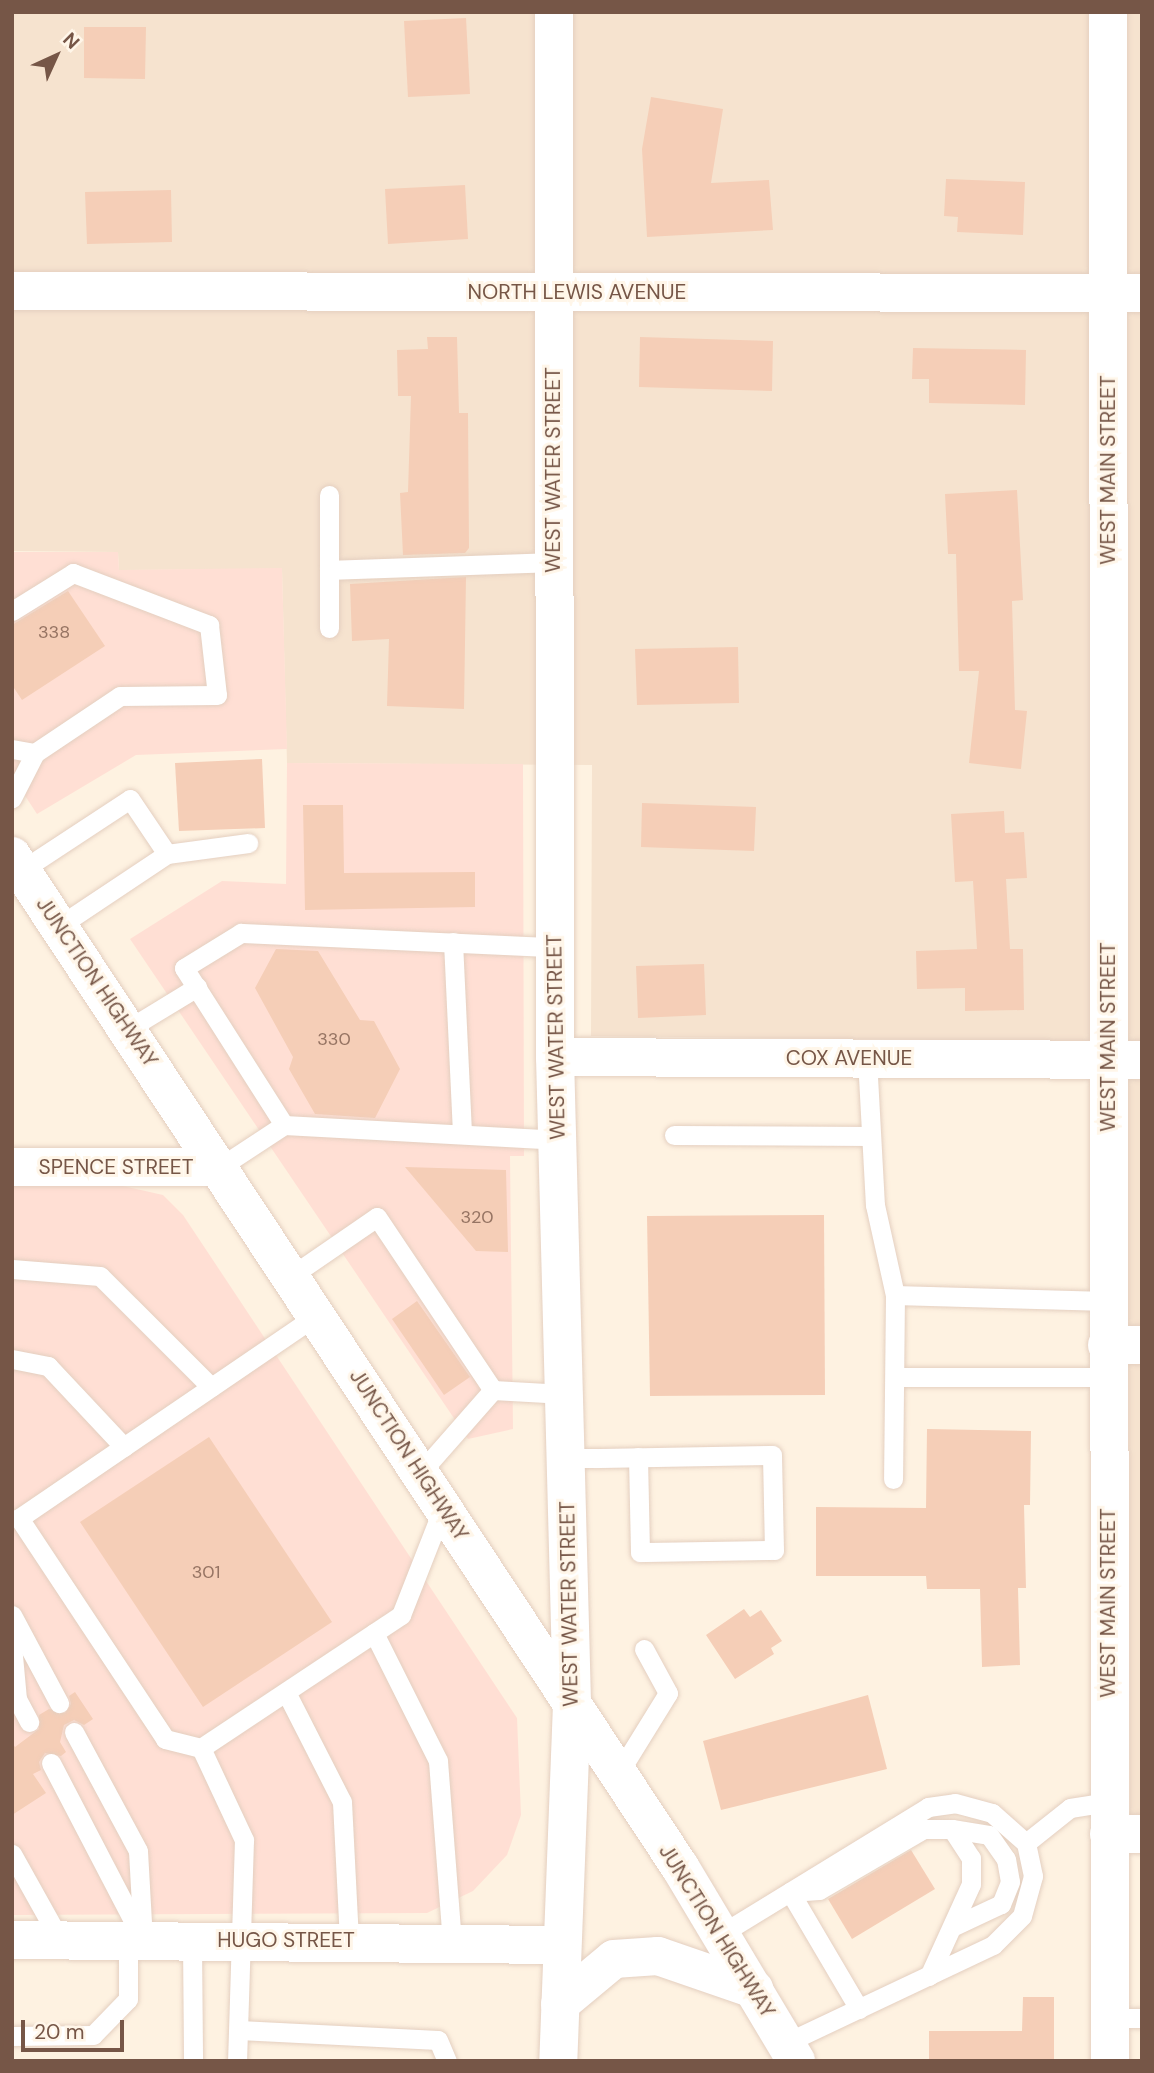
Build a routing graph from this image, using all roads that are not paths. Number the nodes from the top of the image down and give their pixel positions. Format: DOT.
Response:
graph roads {
  1 [pos="554,12"];
  2 [pos="1108,12"];
  3 [pos="12,291"];
  4 [pos="552,292"];
  5 [pos="1125,293"];
  6 [pos="329,495"];
  7 [pos="553,562"];
  8 [pos="329,570"];
  9 [pos="12,611"];
  10 [pos="330,628"];
  11 [pos="12,750"];
  12 [pos="36,753"];
  13 [pos="12,798"];
  14 [pos="248,844"];
  15 [pos="167,854"];
  16 [pos="17,863"];
  17 [pos="59,926"];
  18 [pos="453,942"];
  19 [pos="555,947"];
  20 [pos="197,986"];
  21 [pos="128,1029"];
  22 [pos="555,1057"];
  23 [pos="867,1058"];
  24 [pos="1125,1060"];
  25 [pos="284,1125"];
  26 [pos="462,1133"];
  27 [pos="674,1135"];
  28 [pos="871,1136"];
  29 [pos="557,1140"];
  30 [pos="12,1167"];
  31 [pos="220,1167"];
  32 [pos="12,1269"];
  33 [pos="292,1276"];
  34 [pos="895,1295"];
  35 [pos="1106,1301"];
  36 [pos="317,1315"];
  37 [pos="1118,1356"];
  38 [pos="12,1359"];
  39 [pos="895,1377"];
  40 [pos="211,1387"];
  41 [pos="493,1390"];
  42 [pos="564,1394"];
  43 [pos="124,1447"];
  44 [pos="638,1457"];
  45 [pos="565,1458"];
  46 [pos="420,1473"];
  47 [pos="893,1479"];
  48 [pos="443,1508"];
  49 [pos="16,1521"];
  50 [pos="12,1615"];
  51 [pos="374,1633"];
  52 [pos="12,1645"];
  53 [pos="644,1649"];
  54 [pos="286,1692"];
  55 [pos="59,1703"];
  56 [pos="572,1704"];
  57 [pos="29,1722"];
  58 [pos="74,1732"];
  59 [pos="201,1748"];
  60 [pos="51,1763"];
  61 [pos="618,1774"];
  62 [pos="1120,1823"];
  63 [pos="952,1829"];
  64 [pos="1026,1843"];
  65 [pos="12,1854"];
  66 [pos="790,1892"];
  67 [pos="952,1927"];
  68 [pos="721,1934"];
  69 [pos="239,1939"];
  70 [pos="12,1940"];
  71 [pos="60,1940"];
  72 [pos="135,1940"];
  73 [pos="349,1940"];
  74 [pos="192,1941"];
  75 [pos="452,1941"];
  76 [pos="559,1945"];
  77 [pos="929,1976"];
  78 [pos="754,1989"];
  79 [pos="560,2004"];
  80 [pos="859,2009"];
  81 [pos="1125,2018"];
  82 [pos="239,2030"];
  83 [pos="12,2036"];
  84 [pos="791,2052"];
  85 [pos="193,2061"];
  86 [pos="237,2061"];
  87 [pos="447,2061"];
  88 [pos="558,2061"];
  89 [pos="1110,2061"];
  1 -- 4 [label="street, WEST WATER STREET"];
  2 -- 5 [label="street, WEST MAIN STREET"];
  3 -- 4 [label="street, NORTH LEWIS AVENUE"];
  4 -- 5 [label="street, NORTH LEWIS AVENUE"];
  4 -- 7 [label="street, WEST WATER STREET"];
  5 -- 24 [label="street, WEST MAIN STREET"];
  6 -- 8 [label="lane"];
  7 -- 8 [label="lane"];
  7 -- 19 [label="street, WEST WATER STREET"];
  8 -- 10 [label="lane"];
  9 -- 12 [label="lane"];
  11 -- 12 [label="lane"];
  12 -- 13 [label="lane"];
  14 -- 15 [label="lane"];
  15 -- 16 [label="lane"];
  15 -- 17 [label="lane"];
  16 -- 17 [label="street, JUNCTION HIGHWAY"];
  17 -- 21 [label="street, JUNCTION HIGHWAY"];
  18 -- 19 [label="lane"];
  18 -- 20 [label="lane"];
  18 -- 26 [label="lane"];
  19 -- 22 [label="street, WEST WATER STREET"];
  20 -- 21 [label="lane"];
  20 -- 25 [label="lane"];
  21 -- 31 [label="street, JUNCTION HIGHWAY"];
  22 -- 23 [label="street, COX AVENUE"];
  22 -- 29 [label="street, WEST WATER STREET"];
  23 -- 24 [label="street, COX AVENUE"];
  23 -- 28 [label="lane"];
  24 -- 35 [label="street, WEST MAIN STREET"];
  25 -- 26 [label="lane"];
  25 -- 31 [label="lane"];
  26 -- 29 [label="lane"];
  27 -- 28 [label="lane"];
  28 -- 34 [label="lane"];
  29 -- 42 [label="street, WEST WATER STREET"];
  30 -- 31 [label="street, SPENCE STREET"];
  31 -- 33 [label="street, JUNCTION HIGHWAY"];
  32 -- 40 [label="lane"];
  33 -- 36 [label="street, JUNCTION HIGHWAY"];
  33 -- 41 [label="lane"];
  34 -- 35 [label="lane"];
  34 -- 39 [label="lane"];
  35 -- 37 [label="street, WEST MAIN STREET"];
  36 -- 40 [label="lane"];
  36 -- 46 [label="street, JUNCTION HIGHWAY"];
  37 -- 39 [label="lane"];
  37 -- 62 [label="street, WEST MAIN STREET"];
  38 -- 43 [label="lane"];
  39 -- 47 [label="lane"];
  40 -- 43 [label="lane"];
  41 -- 42 [label="lane"];
  41 -- 46 [label="lane"];
  42 -- 45 [label="street, WEST WATER STREET"];
  43 -- 49 [label="lane"];
  44 -- 44 [label="lane"];
  44 -- 45 [label="lane"];
  45 -- 56 [label="street, WEST WATER STREET"];
  46 -- 48 [label="street, JUNCTION HIGHWAY"];
  48 -- 51 [label="lane"];
  48 -- 56 [label="street, JUNCTION HIGHWAY"];
  49 -- 59 [label="lane"];
  50 -- 55 [label="lane"];
  51 -- 54 [label="lane"];
  51 -- 75 [label="lane"];
  52 -- 57 [label="lane"];
  53 -- 61 [label="lane"];
  54 -- 59 [label="lane"];
  54 -- 73 [label="lane"];
  56 -- 61 [label="street, JUNCTION HIGHWAY"];
  56 -- 76 [label="street, WEST WATER STREET"];
  58 -- 72 [label="lane"];
  59 -- 69 [label="lane"];
  60 -- 72 [label="lane"];
  61 -- 68 [label="street, JUNCTION HIGHWAY"];
  62 -- 64 [label="lane"];
  62 -- 81 [label="street, WEST MAIN STREET"];
  63 -- 66 [label="lane"];
  63 -- 67 [label="lane"];
  63 -- 67 [label="lane"];
  64 -- 66 [label="lane"];
  64 -- 77 [label="lane"];
  65 -- 71 [label="lane"];
  66 -- 68 [label="lane"];
  66 -- 80 [label="lane"];
  67 -- 77 [label="lane"];
  68 -- 78 [label="street, JUNCTION HIGHWAY"];
  69 -- 73 [label="street, HUGO STREET"];
  69 -- 74 [label="street, HUGO STREET"];
  69 -- 82 [label="lane"];
  70 -- 71 [label="street, HUGO STREET"];
  71 -- 72 [label="street, HUGO STREET"];
  72 -- 74 [label="street, HUGO STREET"];
  72 -- 83 [label="lane"];
  73 -- 75 [label="street, HUGO STREET"];
  74 -- 85 [label="lane"];
  75 -- 76 [label="street, HUGO STREET"];
  76 -- 79 [label="street, WEST WATER STREET"];
  77 -- 80 [label="lane"];
  78 -- 79 [label="street"];
  78 -- 84 [label="street, JUNCTION HIGHWAY"];
  79 -- 88 [label="street, WEST WATER STREET"];
  80 -- 84 [label="lane"];
  81 -- 89 [label="street, WEST MAIN STREET"];
  82 -- 86 [label="lane"];
  82 -- 87 [label="lane"];
}
